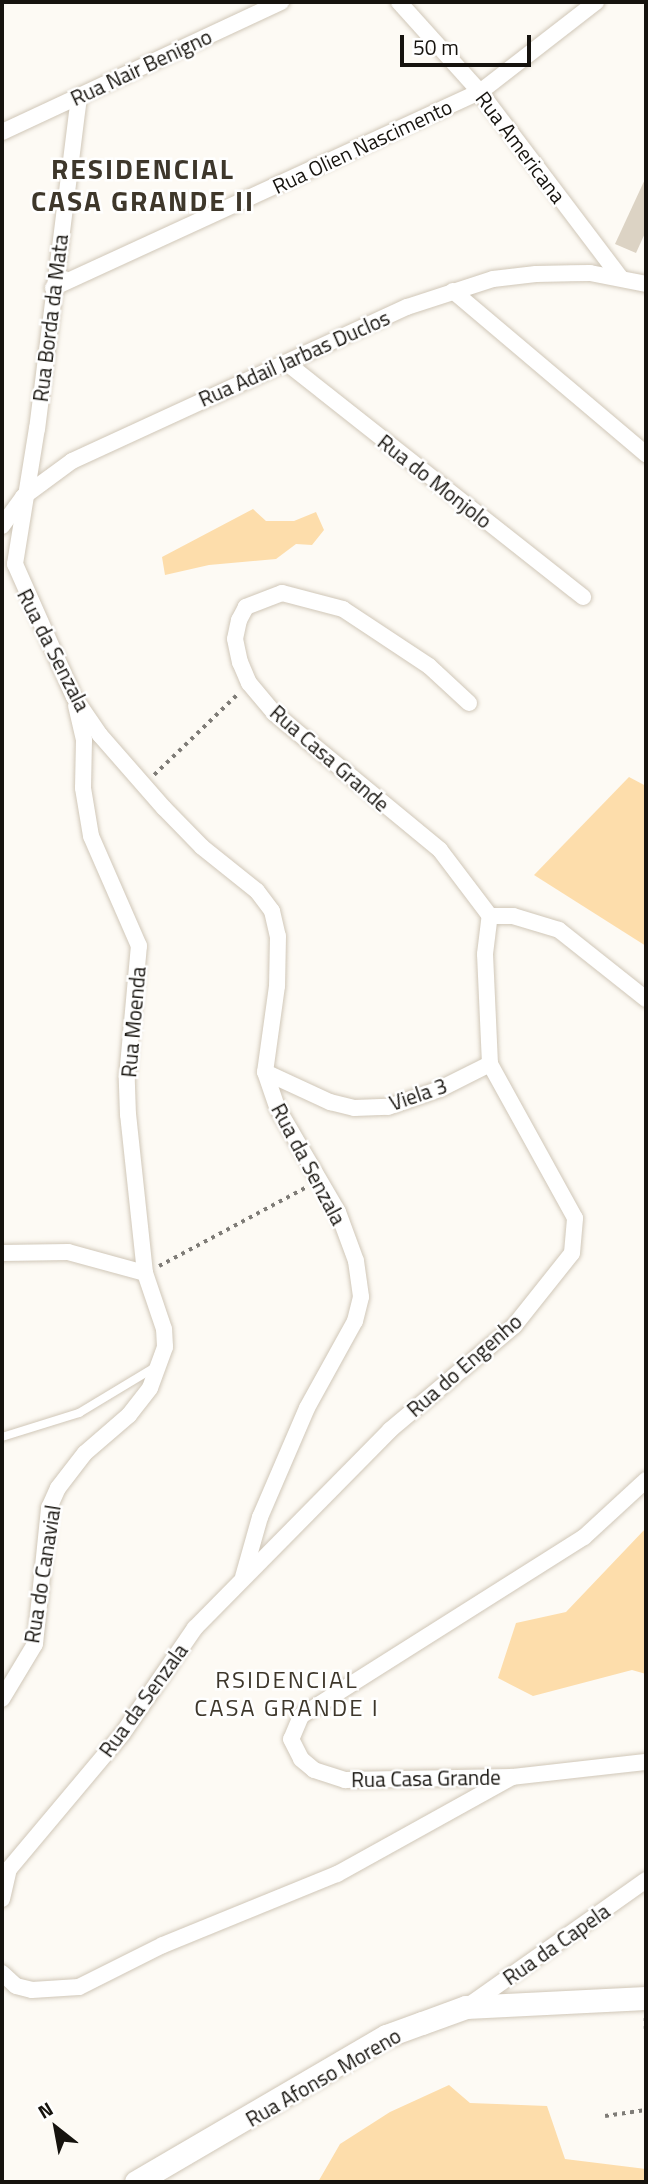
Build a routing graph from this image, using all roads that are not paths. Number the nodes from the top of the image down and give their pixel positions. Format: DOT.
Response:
graph roads {
  1 [pos="281,2"];
  2 [pos="399,2"];
  3 [pos="596,2"];
  4 [pos="480,92"];
  5 [pos="79,97"];
  6 [pos="2,132"];
  7 [pos="620,277"];
  8 [pos="644,278"];
  9 [pos="53,288"];
  10 [pos="453,291"];
  11 [pos="288,364"];
  12 [pos="646,454"];
  13 [pos="23,497"];
  14 [pos="2,526"];
  15 [pos="583,597"];
  16 [pos="74,697"];
  17 [pos="469,703"];
  18 [pos="490,916"];
  19 [pos="646,999"];
  20 [pos="490,1064"];
  21 [pos="265,1072"];
  22 [pos="2,1253"];
  23 [pos="145,1273"];
  24 [pos="160,1364"];
  25 [pos="2,1437"];
  26 [pos="646,1480"];
  27 [pos="243,1577"];
  28 [pos="2,1699"];
  29 [pos="646,1762"];
  30 [pos="512,1777"];
  31 [pos="646,1880"];
  32 [pos="2,1899"];
  33 [pos="2,1973"];
  34 [pos="646,1998"];
  35 [pos="466,2007"];
  36 [pos="136,2182"];
  1 -- 5 [label="street, Rua Nair Benigno"];
  2 -- 4 [label="street, Rua Americana"];
  3 -- 4 [label="street, Rua Olien Nascimento"];
  4 -- 7 [label="street, Rua Americana"];
  4 -- 9 [label="street, Rua Olien Nascimento"];
  5 -- 6 [label="street, Rua Nair Benigno"];
  5 -- 9 [label="street, Rua Borda da Mata"];
  7 -- 8 [label="street"];
  7 -- 10 [label="street, Rua Adail Jarbas Duclos"];
  9 -- 13 [label="street, Rua Borda da Mata"];
  10 -- 11 [label="street, Rua Adail Jarbas Duclos"];
  10 -- 12 [label="street"];
  11 -- 13 [label="street, Rua Adail Jarbas Duclos"];
  11 -- 15 [label="street, Rua do Monjolo"];
  13 -- 14 [label="street, Rua Adail Jarbas Duclos"];
  13 -- 16 [label="street, Rua da Senzala"];
  16 -- 21 [label="street, Rua da Senzala"];
  16 -- 23 [label="street, Rua Moenda"];
  17 -- 18 [label="street, Rua Casa Grande"];
  18 -- 19 [label="street"];
  18 -- 20 [label="street, Rua do Engenho"];
  20 -- 21 [label="street, Viela 3"];
  20 -- 27 [label="street, Rua do Engenho"];
  21 -- 27 [label="street, Rua da Senzala"];
  22 -- 23 [label="street"];
  23 -- 24 [label="street, Rua do Canavial"];
  24 -- 25 [label="lane"];
  24 -- 28 [label="street, Rua do Canavial"];
  26 -- 30 [label="street, Rua Casa Grande"];
  27 -- 32 [label="street, Rua da Senzala"];
  29 -- 30 [label="street, Rua Casa Grande"];
  30 -- 33 [label="street"];
  31 -- 35 [label="street, Rua da Capela"];
  34 -- 35 [label="main road, Rua Afonso Moreno"];
  35 -- 36 [label="main road, Rua Afonso Moreno"];
}
